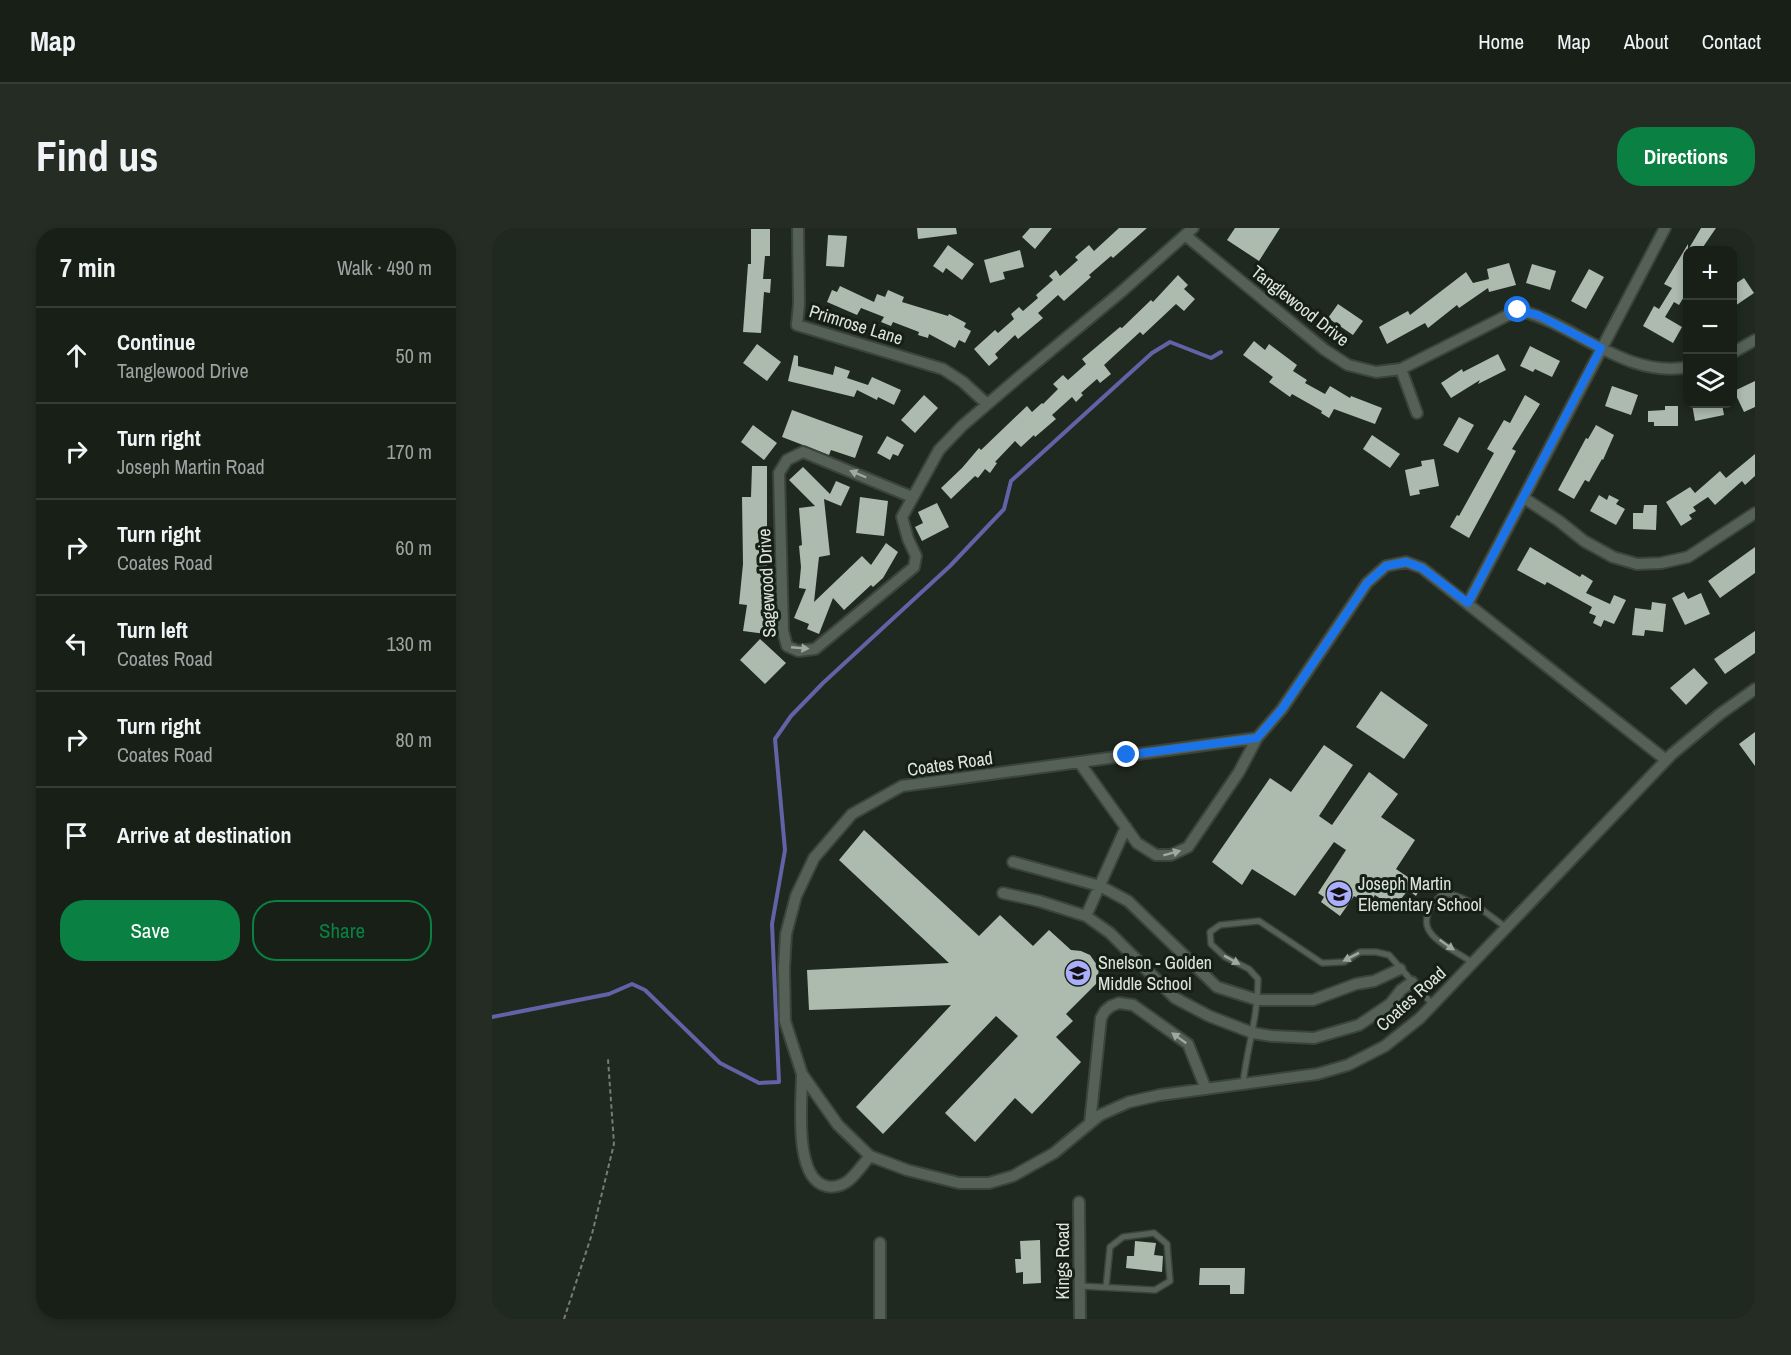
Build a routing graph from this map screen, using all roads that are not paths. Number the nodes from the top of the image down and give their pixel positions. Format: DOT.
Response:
graph roads {
  1 [pos="798,228"];
  2 [pos="1665,228"];
  3 [pos="1189,231"];
  4 [pos="1755,340"];
  5 [pos="1601,348"];
  6 [pos="1737,352"];
  7 [pos="1683,368"];
  8 [pos="1401,369"];
  9 [pos="987,404"];
  10 [pos="1417,413"];
  11 [pos="912,497"];
  12 [pos="1524,498"];
  13 [pos="1755,513"];
  14 [pos="1468,603"];
  15 [pos="1755,689"];
  16 [pos="1257,738"];
  17 [pos="1666,760"];
  18 [pos="1079,762"];
  19 [pos="1126,827"];
  20 [pos="1013,862"];
  21 [pos="1100,886"];
  22 [pos="1003,893"];
  23 [pos="1086,916"];
  24 [pos="1507,928"];
  25 [pos="1473,963"];
  26 [pos="1400,969"];
  27 [pos="1412,982"];
  28 [pos="1258,1000"];
  29 [pos="1433,1005"];
  30 [pos="1253,1033"];
  31 [pos="802,1074"];
  32 [pos="1243,1084"];
  33 [pos="1206,1089"];
  34 [pos="1090,1123"];
  35 [pos="870,1156"];
  36 [pos="1079,1202"];
  37 [pos="880,1243"];
  38 [pos="1080,1286"];
  39 [pos="1106,1287"];
  40 [pos="880,1319"];
  41 [pos="1080,1319"];
  1 -- 9 [label="street, Primrose Lane"];
  2 -- 5 [label="street"];
  3 -- 8 [label="street, Tanglewood Drive"];
  3 -- 9 [label="street, Sagewood Drive"];
  4 -- 6 [label="street"];
  5 -- 7 [label="street"];
  5 -- 8 [label="street, Tanglewood Drive"];
  5 -- 12 [label="street"];
  8 -- 10 [label="street"];
  9 -- 11 [label="street, Sagewood Drive"];
  11 -- 11 [label="street, Sagewood Drive, one-way"];
  12 -- 13 [label="street"];
  12 -- 14 [label="street"];
  14 -- 16 [label="street"];
  14 -- 17 [label="street"];
  15 -- 17 [label="street, Coates Road"];
  16 -- 18 [label="street, Coates Road"];
  19 -- 16 [label="street, one-way"];
  17 -- 24 [label="street, Coates Road"];
  18 -- 19 [label="street"];
  18 -- 31 [label="street, Coates Road"];
  19 -- 21 [label="street"];
  20 -- 21 [label="street"];
  21 -- 23 [label="street"];
  21 -- 28 [label="street"];
  22 -- 23 [label="street"];
  23 -- 30 [label="street"];
  24 -- 25 [label="street, Coates Road"];
  24 -- 25 [label="lane, one-way"];
  25 -- 29 [label="street, Coates Road"];
  26 -- 27 [label="lane"];
  26 -- 28 [label="street"];
  26 -- 28 [label="lane, one-way"];
  27 -- 29 [label="lane"];
  27 -- 30 [label="street"];
  28 -- 30 [label="lane"];
  29 -- 32 [label="street, Coates Road"];
  30 -- 32 [label="lane"];
  31 -- 35 [label="street, Coates Road"];
  31 -- 35 [label="street"];
  32 -- 33 [label="street, Coates Road"];
  33 -- 34 [label="street, Coates Road"];
  33 -- 34 [label="street, one-way"];
  34 -- 35 [label="street, Coates Road"];
  36 -- 38 [label="street, Kings Road"];
  37 -- 40 [label="street"];
  38 -- 39 [label="lane"];
  38 -- 41 [label="street, Kings Road"];
  39 -- 39 [label="lane"];
}
